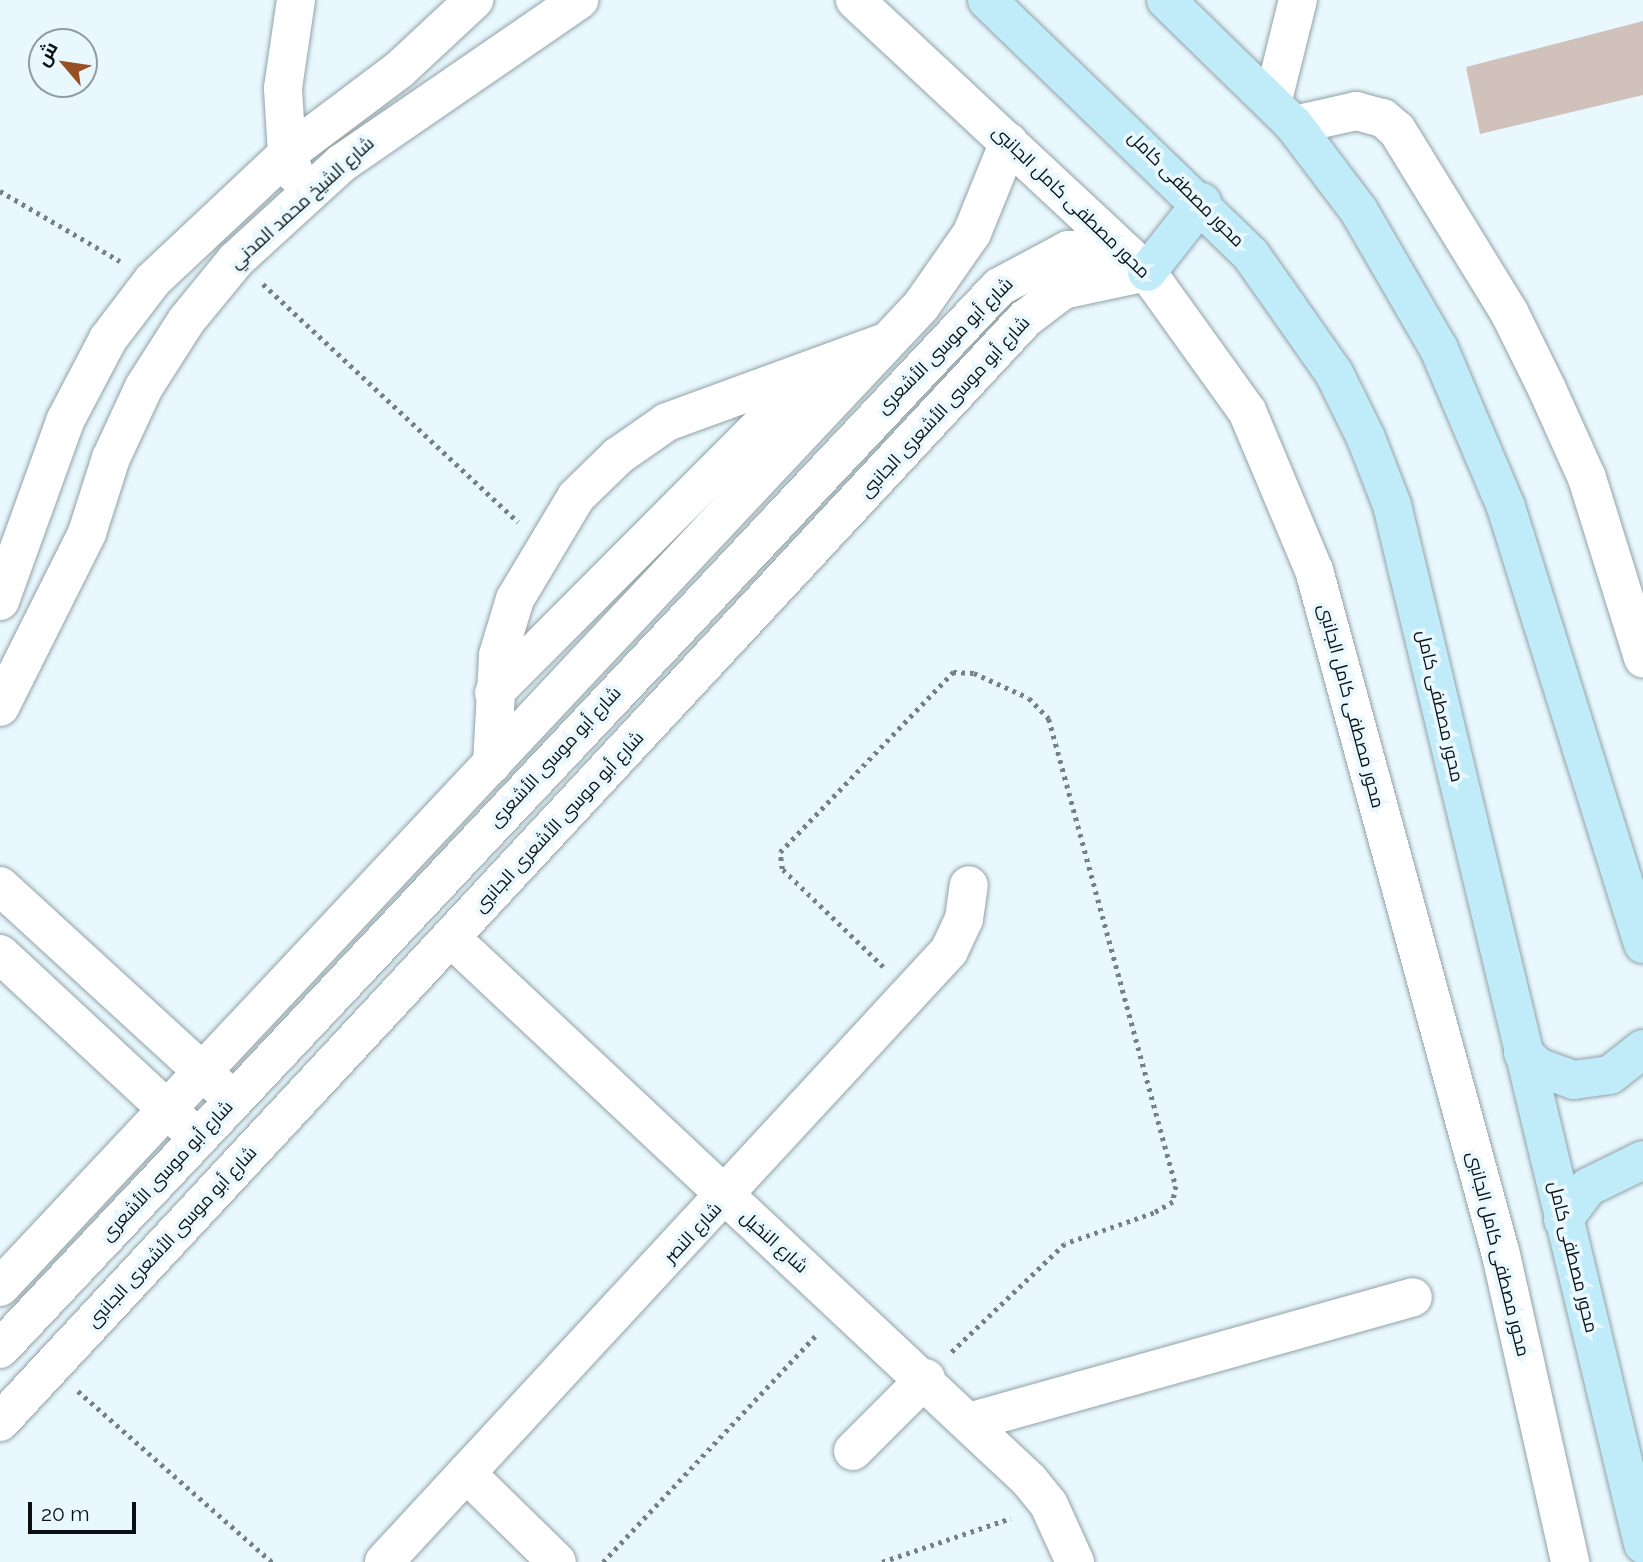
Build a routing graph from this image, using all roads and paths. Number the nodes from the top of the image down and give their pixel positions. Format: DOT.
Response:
graph roads {
  1 [pos="296,0"];
  2 [pos="474,0"];
  3 [pos="579,0"];
  4 [pos="855,0"];
  5 [pos="987,0"];
  6 [pos="1166,0"];
  7 [pos="1298,0"];
  8 [pos="1284,112"];
  9 [pos="1009,142"];
  10 [pos="287,154"];
  11 [pos="0,191"];
  12 [pos="304,197"];
  13 [pos="1202,202"];
  14 [pos="236,260"];
  15 [pos="1147,272"];
  16 [pos="153,281"];
  17 [pos="888,342"];
  18 [pos="825,362"];
  19 [pos="542,544"];
  20 [pos="0,601"];
  21 [pos="1643,658"];
  22 [pos="494,692"];
  23 [pos="0,706"];
  24 [pos="492,764"];
  25 [pos="969,885"];
  26 [pos="0,886"];
  27 [pos="451,938"];
  28 [pos="1643,944"];
  29 [pos="0,954"];
  30 [pos="910,993"];
  31 [pos="1643,1049"];
  32 [pos="1523,1053"];
  33 [pos="201,1070"];
  34 [pos="233,1100"];
  35 [pos="166,1109"];
  36 [pos="198,1138"];
  37 [pos="1643,1160"];
  38 [pos="725,1199"];
  39 [pos="1563,1220"];
  40 [pos="0,1287"];
  41 [pos="1413,1297"];
  42 [pos="844,1305"];
  43 [pos="0,1349"];
  44 [pos="51,1367"];
  45 [pos="926,1378"];
  46 [pos="0,1422"];
  47 [pos="969,1422"];
  48 [pos="853,1451"];
  49 [pos="466,1473"];
  50 [pos="1049,1505"];
  51 [pos="1643,1544"];
  52 [pos="272,1562"];
  53 [pos="384,1562"];
  54 [pos="557,1562"];
  55 [pos="603,1562"];
  56 [pos="882,1562"];
  57 [pos="1075,1562"];
  58 [pos="1570,1562"];
  1 -- 10 [label="street"];
  2 -- 10 [label="street"];
  3 -- 12 [label="street, شارع الشيخ محمد المدني"];
  4 -- 9 [label="street, محور مصطفى كامل الجانبى"];
  5 -- 13 [label="main road, محور مصطفى كامل"];
  6 -- 8 [label="main road"];
  7 -- 8 [label="street"];
  8 -- 21 [label="street"];
  8 -- 28 [label="main road"];
  9 -- 15 [label="street, محور مصطفى كامل الجانبى"];
  9 -- 17 [label="street"];
  10 -- 12 [label="street"];
  10 -- 16 [label="street"];
  11 -- 16 [label="path"];
  12 -- 14 [label="street, شارع الشيخ محمد المدني"];
  13 -- 15 [label="main road"];
  13 -- 32 [label="main road, محور مصطفى كامل"];
  14 -- 19 [label="path"];
  14 -- 23 [label="street, شارع الشيخ محمد المدني"];
  15 -- 27 [label="street, شارع أبو موسى الأشعرى الجانبى"];
  15 -- 34 [label="street, شارع أبو موسى الأشعرى"];
  15 -- 58 [label="street, محور مصطفى كامل الجانبى"];
  16 -- 20 [label="street"];
  17 -- 18 [label="street"];
  17 -- 24 [label="street"];
  18 -- 19 [label="street"];
  18 -- 22 [label="street"];
  19 -- 22 [label="street"];
  22 -- 24 [label="street"];
  24 -- 33 [label="street"];
  25 -- 30 [label="street, شارع النصر"];
  26 -- 33 [label="street"];
  27 -- 38 [label="street, شارع النخيل"];
  27 -- 44 [label="street, شارع أبو موسى الأشعرى الجانبى"];
  29 -- 35 [label="street"];
  30 -- 38 [label="street, شارع النصر"];
  30 -- 45 [label="path"];
  31 -- 32 [label="main road"];
  32 -- 39 [label="main road, محور مصطفى كامل"];
  33 -- 34 [label="street"];
  33 -- 35 [label="street"];
  34 -- 36 [label="street, شارع أبو موسى الأشعرى"];
  35 -- 36 [label="street"];
  35 -- 40 [label="street"];
  36 -- 43 [label="street, شارع أبو موسى الأشعرى"];
  37 -- 39 [label="main road"];
  38 -- 42 [label="street, شارع النخيل"];
  38 -- 49 [label="street, شارع النصر"];
  39 -- 51 [label="main road, محور مصطفى كامل"];
  41 -- 47 [label="street"];
  42 -- 45 [label="street, شارع النخيل"];
  42 -- 55 [label="path"];
  44 -- 46 [label="street, شارع أبو موسى الأشعرى الجانبى"];
  44 -- 52 [label="path"];
  45 -- 47 [label="street, شارع النخيل"];
  45 -- 48 [label="street"];
  47 -- 50 [label="street, شارع النخيل"];
  49 -- 53 [label="street, شارع النصر"];
  49 -- 54 [label="street"];
  50 -- 56 [label="path"];
  50 -- 57 [label="street, شارع النخيل"];
}
